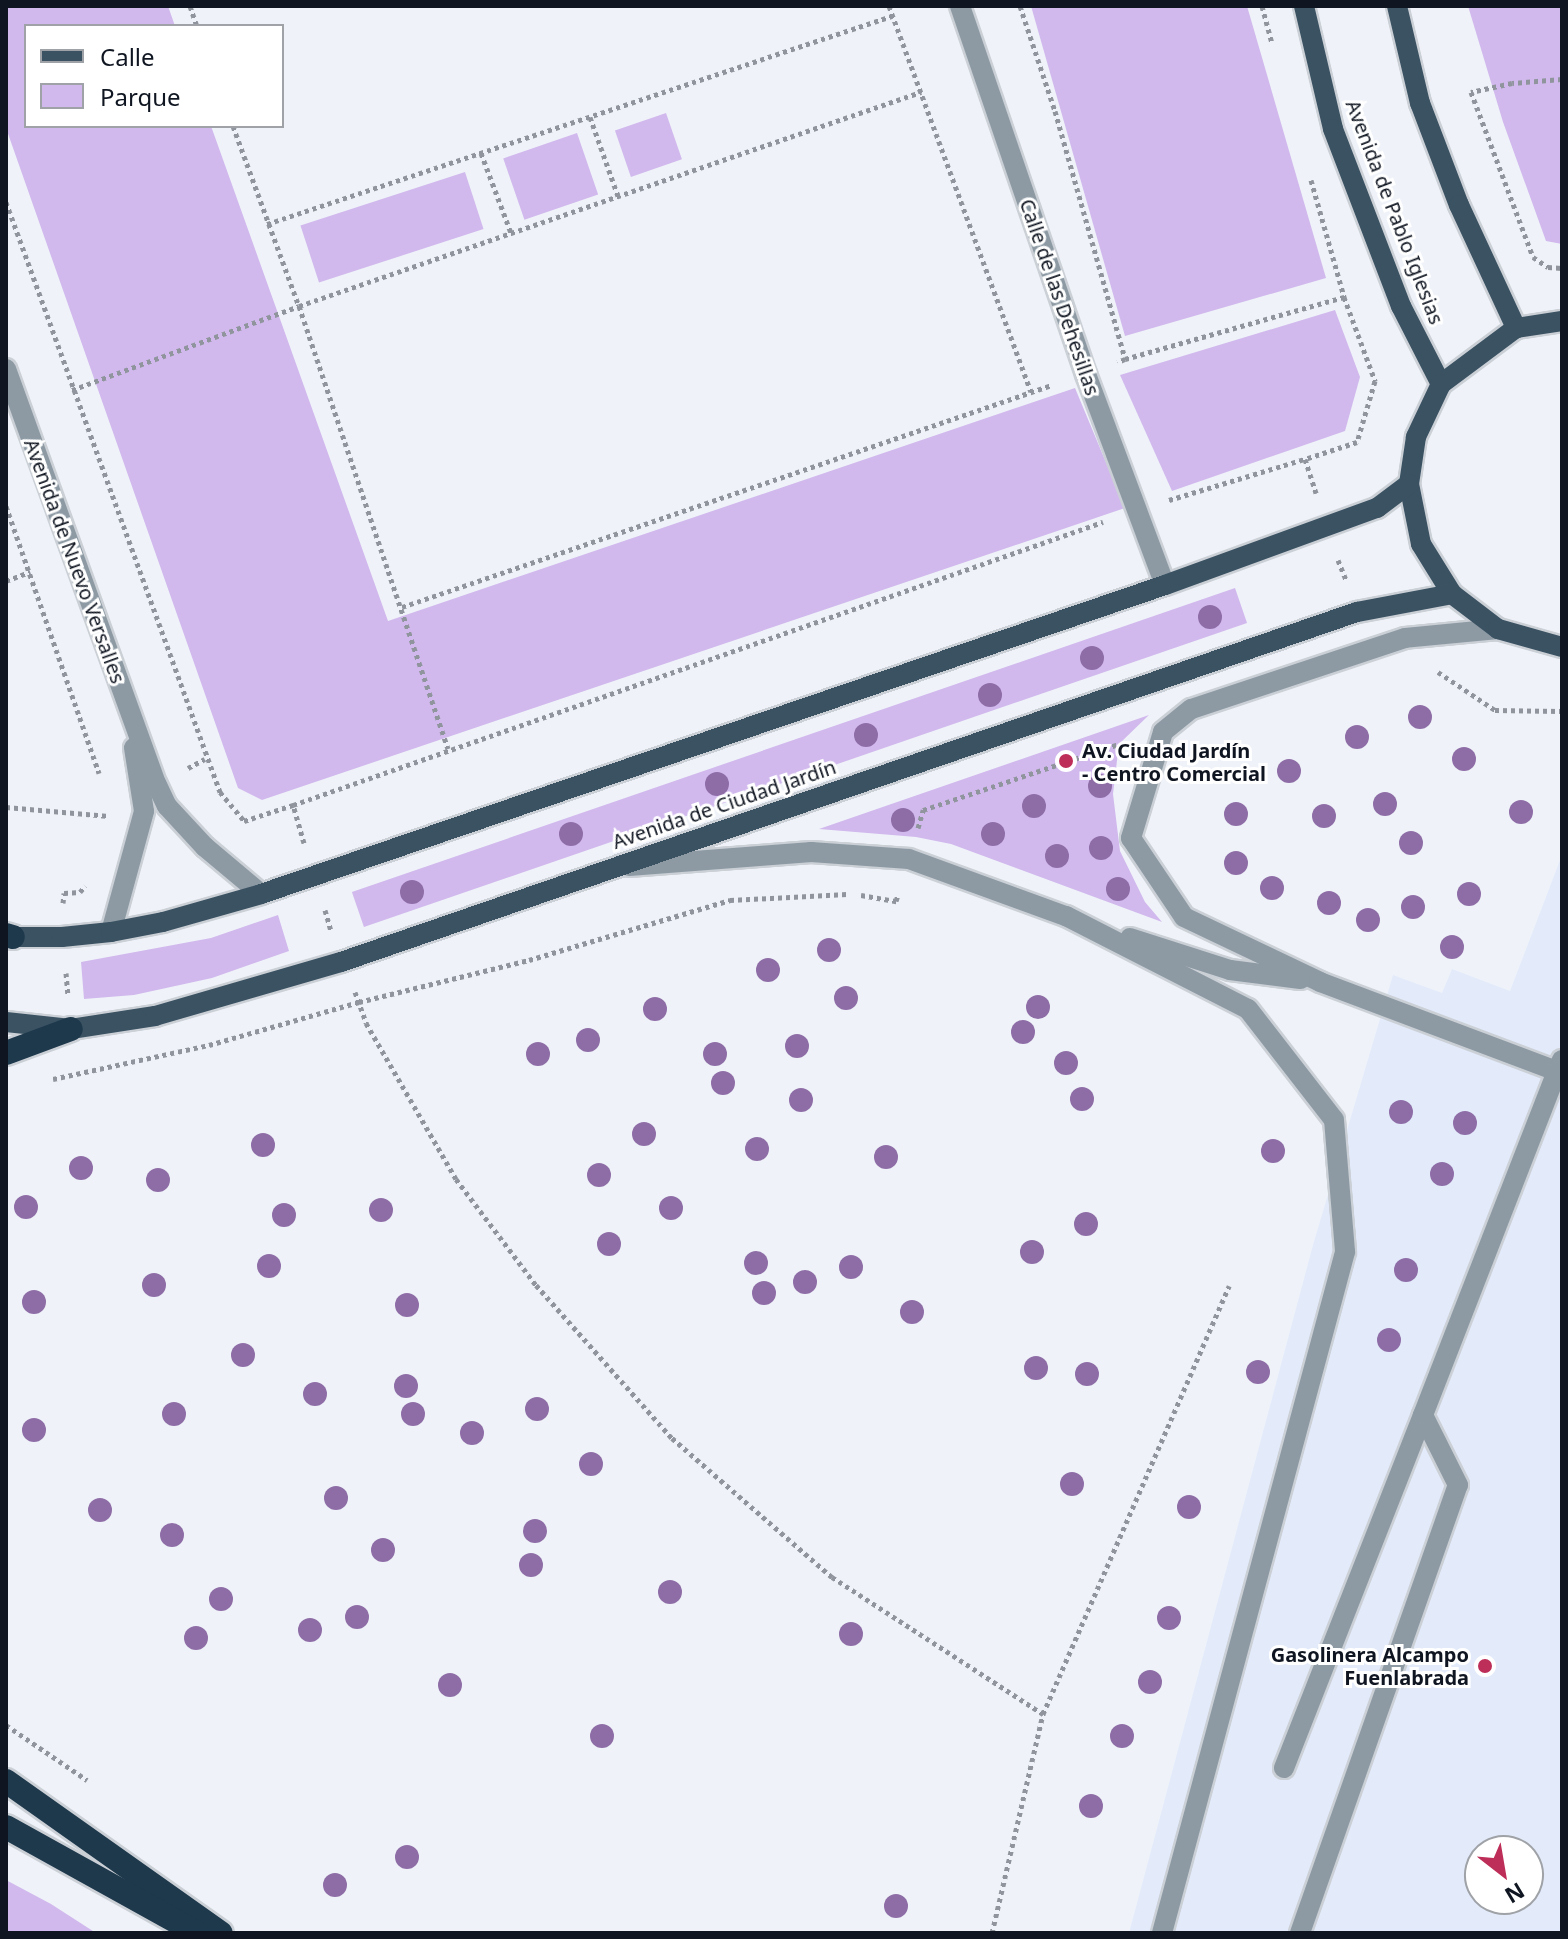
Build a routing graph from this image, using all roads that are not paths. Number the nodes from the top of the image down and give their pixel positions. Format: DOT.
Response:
graph roads {
  1 [pos="960,6"];
  2 [pos="1304,6"];
  3 [pos="1397,6"];
  4 [pos="1562,321"];
  5 [pos="1516,328"];
  6 [pos="6,369"];
  7 [pos="1441,384"];
  8 [pos="1409,484"];
  9 [pos="1165,585"];
  10 [pos="1452,594"];
  11 [pos="1498,629"];
  12 [pos="1562,647"];
  13 [pos="128,708"];
  14 [pos="613,868"];
  15 [pos="261,894"];
  16 [pos="1066,916"];
  17 [pos="111,932"];
  18 [pos="8,937"];
  19 [pos="1320,982"];
  20 [pos="6,1022"];
  21 [pos="71,1029"];
  22 [pos="6,1053"];
  23 [pos="1560,1066"];
  24 [pos="1423,1415"];
  25 [pos="1284,1768"];
  26 [pos="6,1781"];
  27 [pos="6,1827"];
  28 [pos="197,1933"];
  29 [pos="221,1933"];
  30 [pos="1162,1933"];
  31 [pos="1300,1933"];
  1 -- 9 [label="street, Calle de las Dehesillas"];
  2 -- 7 [label="main road, Avenida de Pablo Iglesias"];
  3 -- 5 [label="main road"];
  4 -- 5 [label="main road"];
  5 -- 7 [label="main road"];
  6 -- 13 [label="street, Avenida de Nuevo Versalles"];
  7 -- 8 [label="main road"];
  8 -- 9 [label="main road"];
  8 -- 10 [label="main road"];
  9 -- 15 [label="main road"];
  10 -- 11 [label="main road"];
  10 -- 14 [label="main road, Avenida de Ciudad Jardín"];
  11 -- 12 [label="main road"];
  11 -- 19 [label="street"];
  13 -- 15 [label="street, Avenida de Nuevo Versalles"];
  13 -- 17 [label="street, Avenida de Nuevo Versalles"];
  14 -- 16 [label="street"];
  14 -- 21 [label="main road, Avenida de Ciudad Jardín"];
  15 -- 17 [label="main road"];
  16 -- 19 [label="street"];
  16 -- 30 [label="street"];
  17 -- 18 [label="main road"];
  19 -- 23 [label="street"];
  20 -- 21 [label="main road, Avenida de Ciudad Jardín"];
  21 -- 22 [label="highway"];
  23 -- 24 [label="street"];
  24 -- 25 [label="street"];
  24 -- 31 [label="street"];
  26 -- 29 [label="highway"];
  27 -- 28 [label="highway"];
}
